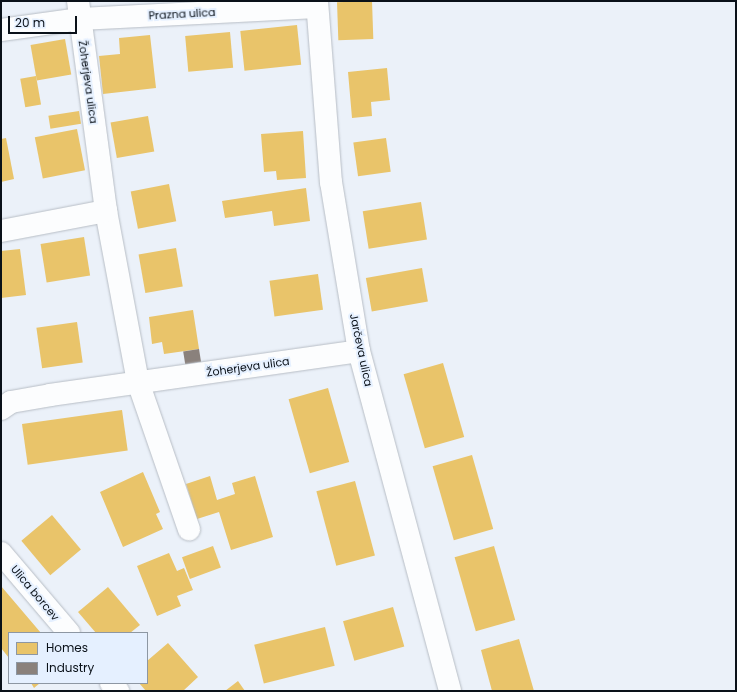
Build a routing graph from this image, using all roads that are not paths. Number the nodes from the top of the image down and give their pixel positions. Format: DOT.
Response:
graph roads {
  1 [pos="317,4"];
  2 [pos="79,10"];
  3 [pos="1,30"];
  4 [pos="106,210"];
  5 [pos="1,231"];
  6 [pos="359,351"];
  7 [pos="138,382"];
  8 [pos="1,409"];
  9 [pos="189,529"];
  10 [pos="1,552"];
  11 [pos="68,632"];
  12 [pos="450,691"];
  1 -- 2 [label="street, Prazna ulica"];
  1 -- 6 [label="street, Jarčeva ulica"];
  2 -- 3 [label="street, Prazna ulica"];
  2 -- 4 [label="street, Žoherjeva ulica"];
  4 -- 5 [label="street"];
  4 -- 7 [label="street, Žoherjeva ulica"];
  6 -- 7 [label="street, Žoherjeva ulica"];
  6 -- 12 [label="street, Jarčeva ulica"];
  7 -- 8 [label="street, Žoherjeva ulica"];
  7 -- 9 [label="street, Žoherjeva ulica"];
  10 -- 11 [label="street, Ulica borcev"];
}
